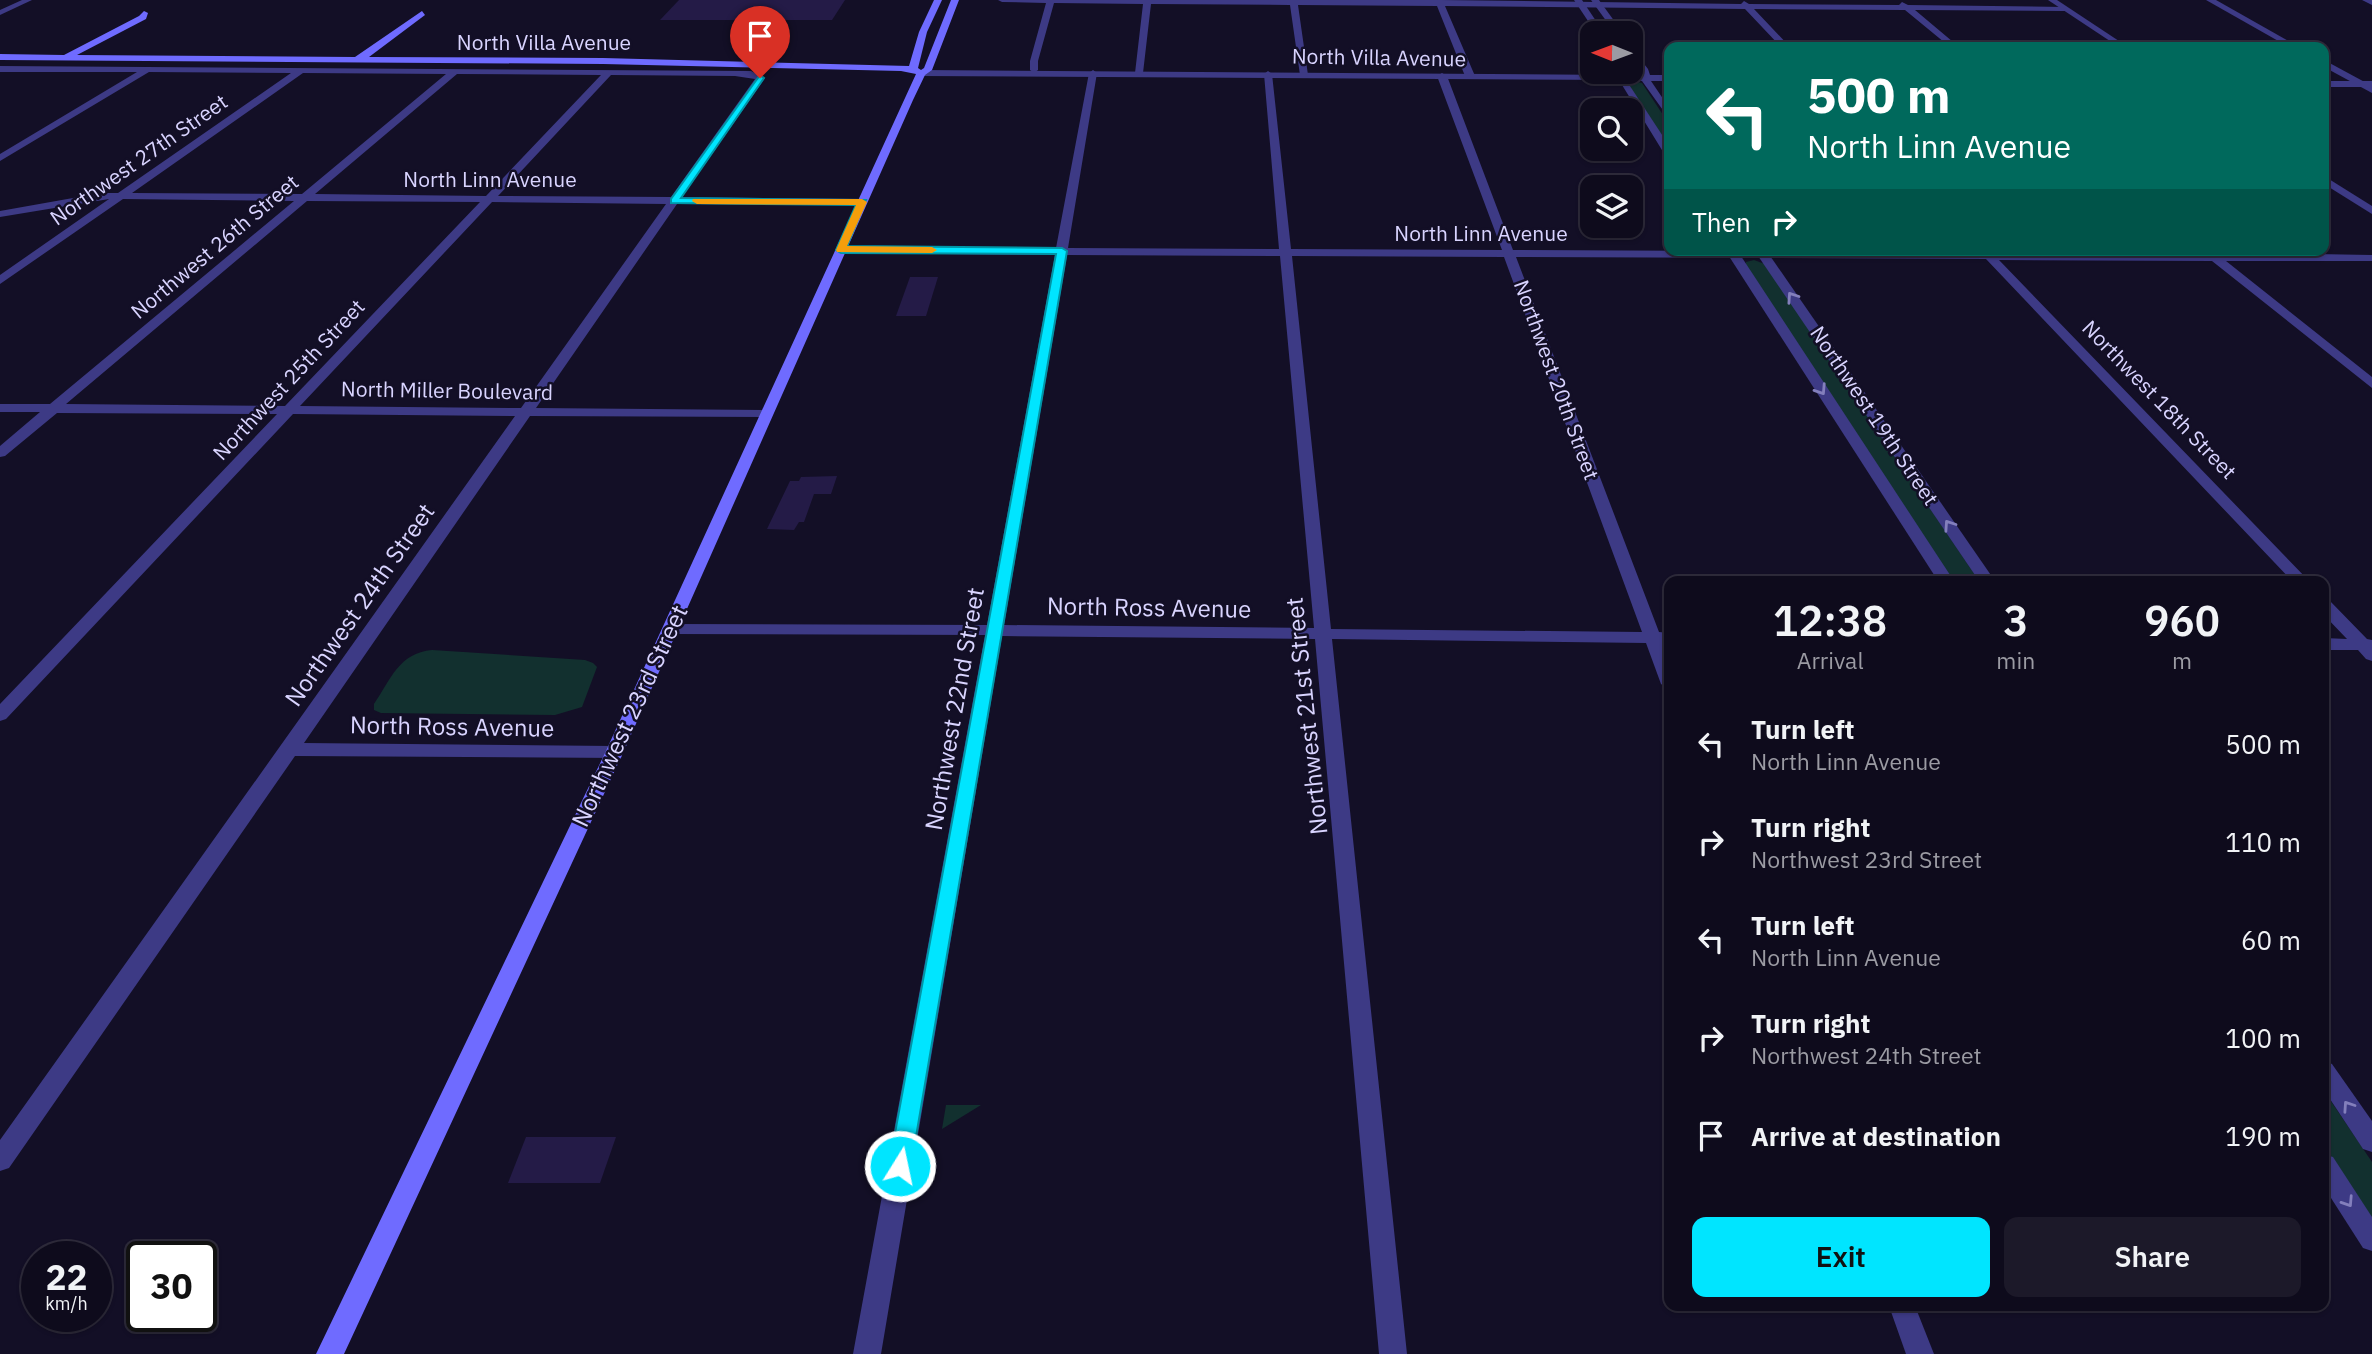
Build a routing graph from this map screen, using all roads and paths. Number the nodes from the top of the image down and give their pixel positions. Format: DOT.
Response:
graph roads {
  1 [pos="28,0"];
  2 [pos="938,0"];
  3 [pos="956,0"];
  4 [pos="1002,0"];
  5 [pos="1051,0"];
  6 [pos="1896,0"];
  7 [pos="2052,0"];
  8 [pos="2210,0"];
  9 [pos="2366,0"];
  10 [pos="1147,1"];
  11 [pos="1293,1"];
  12 [pos="1439,2"];
  13 [pos="1579,2"];
  14 [pos="1597,2"];
  15 [pos="1745,3"];
  16 [pos="2372,3"];
  17 [pos="1905,7"];
  18 [pos="2065,9"];
  19 [pos="3,10"];
  20 [pos="422,13"];
  21 [pos="405,16"];
  22 [pos="931,16"];
  23 [pos="949,16"];
  24 [pos="1592,21"];
  25 [pos="1610,21"];
  26 [pos="923,32"];
  27 [pos="943,32"];
  28 [pos="1781,42"];
  29 [pos="1949,42"];
  30 [pos="2116,42"];
  31 [pos="2286,42"];
  32 [pos="919,48"];
  33 [pos="937,48"];
  34 [pos="0,57"];
  35 [pos="63,58"];
  36 [pos="358,59"];
  37 [pos="600,64"];
  38 [pos="23,65"];
  39 [pos="89,65"];
  40 [pos="319,66"];
  41 [pos="386,66"];
  42 [pos="635,66"];
  43 [pos="2329,66"];
  44 [pos="0,67"];
  45 [pos="568,68"];
  46 [pos="1643,68"];
  47 [pos="147,70"];
  48 [pos="1034,70"];
  49 [pos="300,71"];
  50 [pos="921,71"];
  51 [pos="454,72"];
  52 [pos="1091,73"];
  53 [pos="1139,73"];
  54 [pos="1268,74"];
  55 [pos="1304,75"];
  56 [pos="1580,75"];
  57 [pos="1443,76"];
  58 [pos="1470,76"];
  59 [pos="760,78"];
  60 [pos="1643,78"];
  61 [pos="1646,78"];
  62 [pos="1664,78"];
  63 [pos="1624,84"];
  64 [pos="2329,84"];
  65 [pos="2361,84"];
  66 [pos="2372,84"];
  67 [pos="2372,90"];
  68 [pos="1664,108"];
  69 [pos="1664,146"];
  70 [pos="0,158"];
  71 [pos="2329,182"];
  72 [pos="118,198"];
  73 [pos="303,198"];
  74 [pos="488,200"];
  75 [pos="674,201"];
  76 [pos="862,202"];
  77 [pos="2372,211"];
  78 [pos="0,214"];
  79 [pos="0,224"];
  80 [pos="841,250"];
  81 [pos="1062,251"];
  82 [pos="1286,252"];
  83 [pos="1664,252"];
  84 [pos="1509,253"];
  85 [pos="1735,256"];
  86 [pos="1764,256"];
  87 [pos="1990,256"];
  88 [pos="2213,256"];
  89 [pos="2292,256"];
  90 [pos="2372,258"];
  91 [pos="0,280"];
  92 [pos="2372,384"];
  93 [pos="0,408"];
  94 [pos="52,408"];
  95 [pos="289,410"];
  96 [pos="525,413"];
  97 [pos="767,414"];
  98 [pos="0,453"];
  99 [pos="1943,576"];
  100 [pos="1984,576"];
  101 [pos="2296,576"];
  102 [pos="2329,610"];
  103 [pos="670,629"];
  104 [pos="994,630"];
  105 [pos="1324,635"];
  106 [pos="1661,638"];
  107 [pos="2329,644"];
  108 [pos="2369,648"];
  109 [pos="0,715"];
  110 [pos="288,750"];
  111 [pos="614,753"];
  112 [pos="2329,1079"];
  113 [pos="2372,1141"];
  114 [pos="0,1160"];
  115 [pos="2329,1173"];
  116 [pos="2372,1239"];
  117 [pos="1904,1311"];
  118 [pos="330,1354"];
  119 [pos="867,1354"];
  120 [pos="1393,1354"];
  121 [pos="1920,1354"];
  1 -- 19 [label="street"];
  2 -- 22 [label="main road, Northwest 23rd Street"];
  3 -- 23 [label="main road, Northwest 23rd Street"];
  4 -- 5 [label="street"];
  5 -- 10 [label="street"];
  5 -- 48 [label="street"];
  6 -- 17 [label="street"];
  7 -- 18 [label="street"];
  8 -- 31 [label="street"];
  9 -- 16 [label="street"];
  10 -- 11 [label="street"];
  10 -- 53 [label="street"];
  11 -- 12 [label="street"];
  11 -- 55 [label="street"];
  12 -- 13 [label="street"];
  12 -- 58 [label="street"];
  13 -- 14 [label="street"];
  13 -- 24 [label="street"];
  14 -- 15 [label="street"];
  14 -- 25 [label="street"];
  15 -- 17 [label="street"];
  15 -- 28 [label="street"];
  17 -- 18 [label="street"];
  17 -- 29 [label="street"];
  18 -- 30 [label="street"];
  20 -- 36 [label="main road"];
  21 -- 36 [label="main road"];
  22 -- 23 [label="main road"];
  22 -- 26 [label="main road, Northwest 23rd Street"];
  23 -- 27 [label="main road, Northwest 23rd Street"];
  26 -- 27 [label="main road"];
  26 -- 32 [label="main road, Northwest 23rd Street"];
  27 -- 33 [label="main road, Northwest 23rd Street"];
  32 -- 33 [label="main road"];
  32 -- 50 [label="main road, Northwest 23rd Street"];
  33 -- 50 [label="main road, Northwest 23rd Street"];
  34 -- 35 [label="main road, North Villa Avenue"];
  35 -- 35 [label="main road"];
  35 -- 36 [label="main road, North Villa Avenue"];
  35 -- 38 [label="main road"];
  35 -- 39 [label="main road"];
  36 -- 37 [label="main road, North Villa Avenue"];
  36 -- 40 [label="main road"];
  36 -- 41 [label="main road"];
  37 -- 42 [label="main road"];
  37 -- 45 [label="main road"];
  37 -- 50 [label="main road, North Villa Avenue"];
  37 -- 51 [label="street, North Villa Avenue"];
  37 -- 59 [label="street, North Villa Avenue"];
  37 -- 74 [label="street, Northwest 25th Street"];
  38 -- 39 [label="main road, North Villa Avenue"];
  38 -- 44 [label="main road, North Villa Avenue"];
  39 -- 40 [label="main road, North Villa Avenue"];
  40 -- 41 [label="main road, North Villa Avenue"];
  41 -- 45 [label="main road, North Villa Avenue"];
  42 -- 45 [label="main road, North Villa Avenue"];
  42 -- 50 [label="main road, North Villa Avenue"];
  43 -- 65 [label="street"];
  44 -- 47 [label="street, North Villa Avenue"];
  46 -- 61 [label="street"];
  47 -- 49 [label="street, North Villa Avenue"];
  47 -- 70 [label="street"];
  48 -- 50 [label="street, North Villa Avenue"];
  48 -- 52 [label="street, North Villa Avenue"];
  49 -- 51 [label="street, North Villa Avenue"];
  49 -- 72 [label="street, Northwest 27th Street"];
  50 -- 52 [label="street, North Villa Avenue"];
  50 -- 76 [label="main road, Northwest 23rd Street"];
  51 -- 73 [label="street, Northwest 26th Street"];
  52 -- 53 [label="street, North Villa Avenue"];
  52 -- 81 [label="street, Northwest 22nd Street"];
  53 -- 54 [label="street, North Villa Avenue"];
  54 -- 55 [label="street, North Villa Avenue"];
  54 -- 82 [label="street, Northwest 21st Street"];
  55 -- 57 [label="street, North Villa Avenue"];
  56 -- 58 [label="street, North Villa Avenue"];
  57 -- 58 [label="street, North Villa Avenue"];
  57 -- 84 [label="street, Northwest 20th Street"];
  59 -- 75 [label="street, Northwest 24th Street"];
  60 -- 61 [label="street, North Villa Avenue"];
  61 -- 62 [label="street, North Villa Avenue"];
  61 -- 68 [label="street"];
  63 -- 69 [label="street"];
  64 -- 65 [label="street"];
  65 -- 66 [label="street"];
  65 -- 67 [label="street"];
  71 -- 77 [label="street"];
  72 -- 73 [label="street, North Linn Avenue"];
  72 -- 78 [label="street, North Linn Avenue"];
  72 -- 79 [label="street"];
  72 -- 91 [label="street, Northwest 27th Street"];
  73 -- 74 [label="street, North Linn Avenue"];
  73 -- 94 [label="street, Northwest 26th Street"];
  74 -- 75 [label="street, North Linn Avenue"];
  74 -- 95 [label="street, Northwest 25th Street"];
  75 -- 76 [label="street, North Linn Avenue"];
  75 -- 96 [label="street, Northwest 24th Street"];
  76 -- 80 [label="main road, Northwest 23rd Street"];
  80 -- 81 [label="street, North Linn Avenue"];
  80 -- 97 [label="main road, Northwest 23rd Street"];
  81 -- 82 [label="street, North Linn Avenue"];
  81 -- 104 [label="street, Northwest 22nd Street"];
  82 -- 84 [label="street, North Linn Avenue"];
  82 -- 105 [label="street, Northwest 21st Street"];
  83 -- 84 [label="street, North Linn Avenue"];
  84 -- 106 [label="street, Northwest 20th Street"];
  85 -- 99 [label="street, Northwest 19th Street, one-way"];
  100 -- 86 [label="street, Northwest 19th Street, one-way"];
  87 -- 101 [label="street, Northwest 18th Street"];
  88 -- 92 [label="street"];
  89 -- 90 [label="street, North Linn Avenue"];
  93 -- 94 [label="street, North Miller Boulevard"];
  94 -- 95 [label="street, North Miller Boulevard"];
  94 -- 98 [label="street, Northwest 26th Street"];
  95 -- 96 [label="street, North Miller Boulevard"];
  95 -- 109 [label="street, Northwest 25th Street"];
  96 -- 97 [label="street, North Miller Boulevard"];
  96 -- 110 [label="street, Northwest 24th Street"];
  97 -- 103 [label="main road, Northwest 23rd Street"];
  102 -- 108 [label="street"];
  103 -- 104 [label="street, North Ross Avenue"];
  103 -- 111 [label="main road, Northwest 23rd Street"];
  104 -- 105 [label="street, North Ross Avenue"];
  104 -- 119 [label="street, Northwest 22nd Street"];
  105 -- 106 [label="street, North Ross Avenue"];
  105 -- 120 [label="street, Northwest 21st Street"];
  107 -- 108 [label="street"];
  110 -- 111 [label="street, North Ross Avenue"];
  110 -- 114 [label="street, Northwest 24th Street"];
  111 -- 118 [label="main road, Northwest 23rd Street"];
  113 -- 112 [label="street, one-way"];
  115 -- 116 [label="street, one-way"];
  117 -- 121 [label="street"];
}
